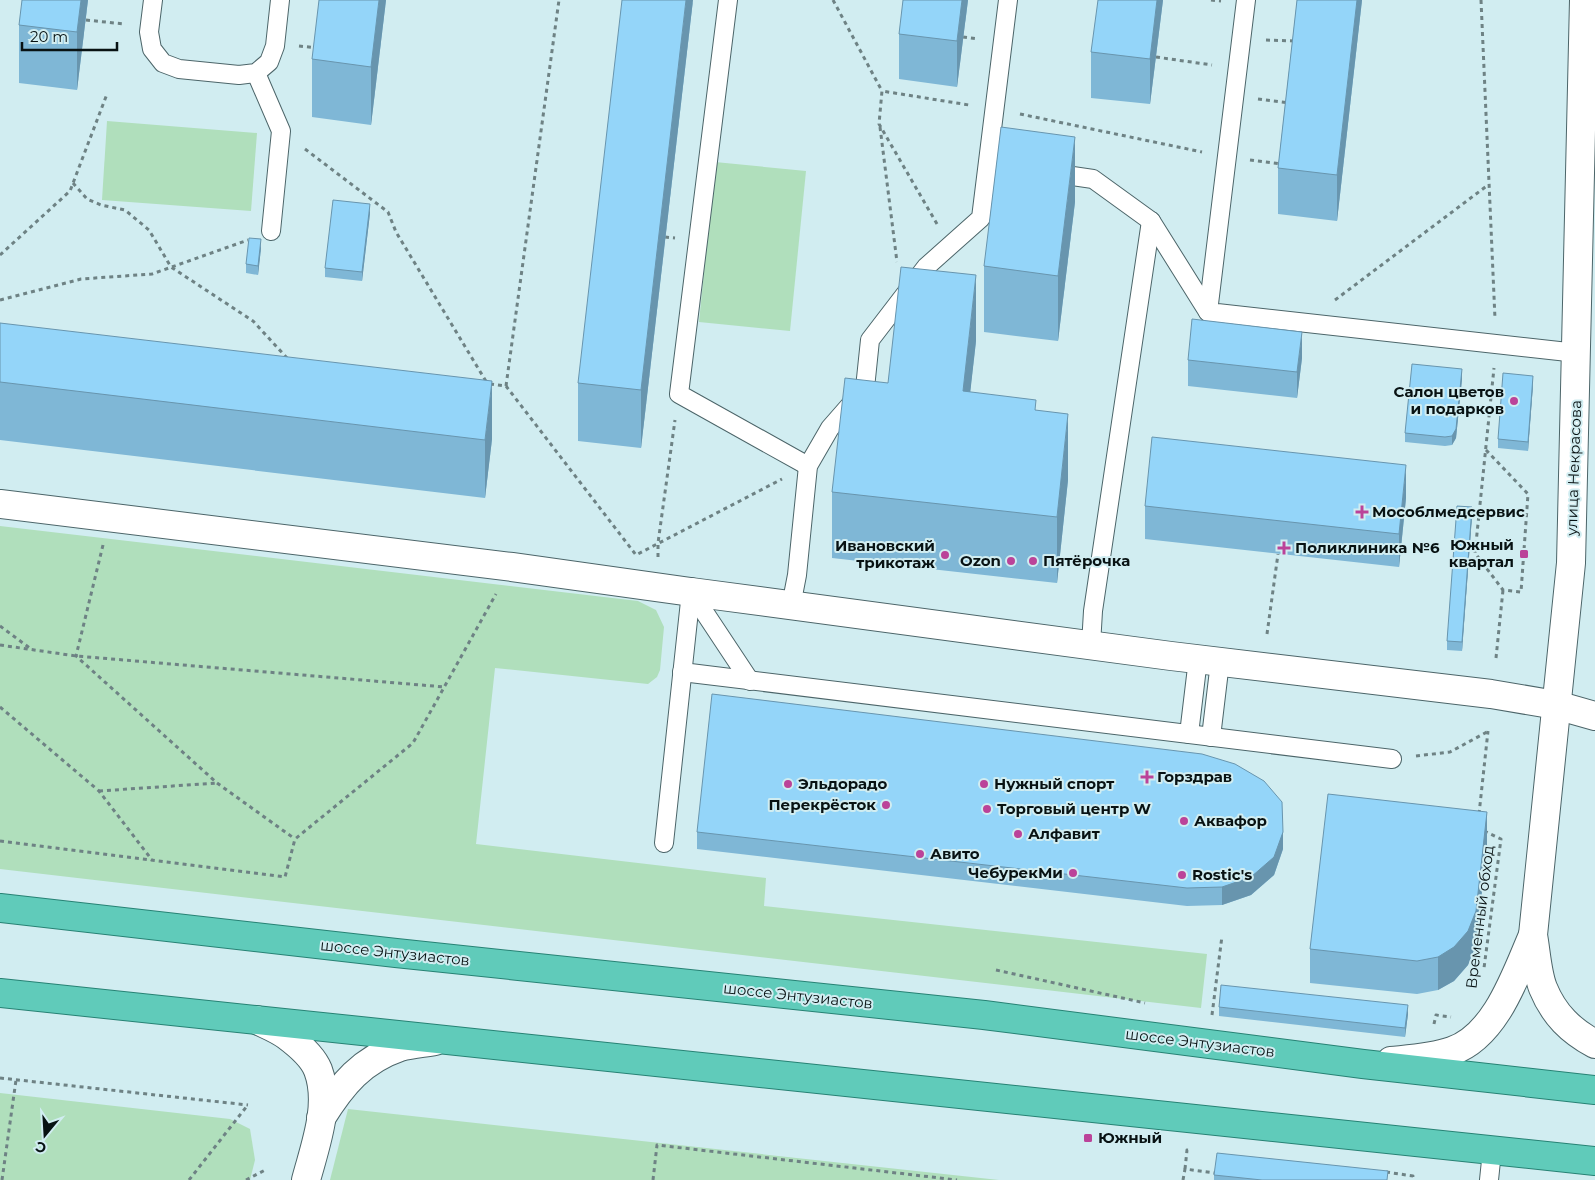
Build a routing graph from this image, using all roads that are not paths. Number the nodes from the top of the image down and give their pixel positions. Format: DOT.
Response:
graph roads {
  1 [pos="153,0"];
  2 [pos="280,0"];
  3 [pos="728,0"];
  4 [pos="1008,0"];
  5 [pos="1246,0"];
  6 [pos="1584,0"];
  7 [pos="256,73"];
  8 [pos="987,164"];
  9 [pos="1006,167"];
  10 [pos="1035,171"];
  11 [pos="1151,221"];
  12 [pos="272,231"];
  13 [pos="1208,312"];
  14 [pos="1577,353"];
  15 [pos="808,466"];
  16 [pos="0,504"];
  17 [pos="690,592"];
  18 [pos="791,606"];
  19 [pos="1091,645"];
  20 [pos="1209,660"];
  21 [pos="682,672"];
  22 [pos="750,681"];
  23 [pos="1556,705"];
  24 [pos="1595,716"];
  25 [pos="1189,734"];
  26 [pos="1211,737"];
  27 [pos="1392,759"];
  28 [pos="664,843"];
  29 [pos="0,908"];
  30 [pos="1533,935"];
  31 [pos="0,993"];
  32 [pos="255,1019"];
  33 [pos="444,1039"];
  34 [pos="1595,1044"];
  35 [pos="1363,1064"];
  36 [pos="1595,1090"];
  37 [pos="322,1118"];
  38 [pos="1492,1151"];
  39 [pos="1595,1161"];
  40 [pos="306,1180"];
  41 [pos="1489,1180"];
  1 -- 7 [label="lane"];
  2 -- 7 [label="lane"];
  3 -- 15 [label="lane"];
  4 -- 8 [label="lane"];
  5 -- 13 [label="lane"];
  6 -- 14 [label="street, улица Некрасова"];
  7 -- 12 [label="lane"];
  8 -- 9 [label="lane"];
  8 -- 15 [label="lane"];
  10 -- 11 [label="lane"];
  11 -- 13 [label="lane"];
  11 -- 19 [label="lane"];
  13 -- 14 [label="lane"];
  14 -- 23 [label="street, улица Некрасова"];
  15 -- 18 [label="lane"];
  16 -- 17 [label="street"];
  17 -- 18 [label="street"];
  17 -- 21 [label="lane"];
  17 -- 22 [label="lane"];
  18 -- 19 [label="street"];
  19 -- 20 [label="street"];
  20 -- 23 [label="street"];
  20 -- 25 [label="lane"];
  20 -- 26 [label="lane"];
  21 -- 22 [label="lane"];
  21 -- 28 [label="lane"];
  22 -- 25 [label="lane"];
  23 -- 24 [label="street"];
  23 -- 30 [label="street, улица Некрасова"];
  25 -- 26 [label="lane"];
  26 -- 27 [label="lane"];
  29 -- 35 [label="highway, шоссе Энтузиастов"];
  30 -- 34 [label="street, улица Некрасова"];
  30 -- 35 [label="street, улица Некрасова"];
  31 -- 32 [label="highway"];
  32 -- 33 [label="highway"];
  32 -- 37 [label="street"];
  33 -- 37 [label="street"];
  33 -- 38 [label="highway"];
  35 -- 36 [label="highway, шоссе Энтузиастов"];
  37 -- 40 [label="street"];
  38 -- 39 [label="highway"];
  38 -- 41 [label="lane"];
}
